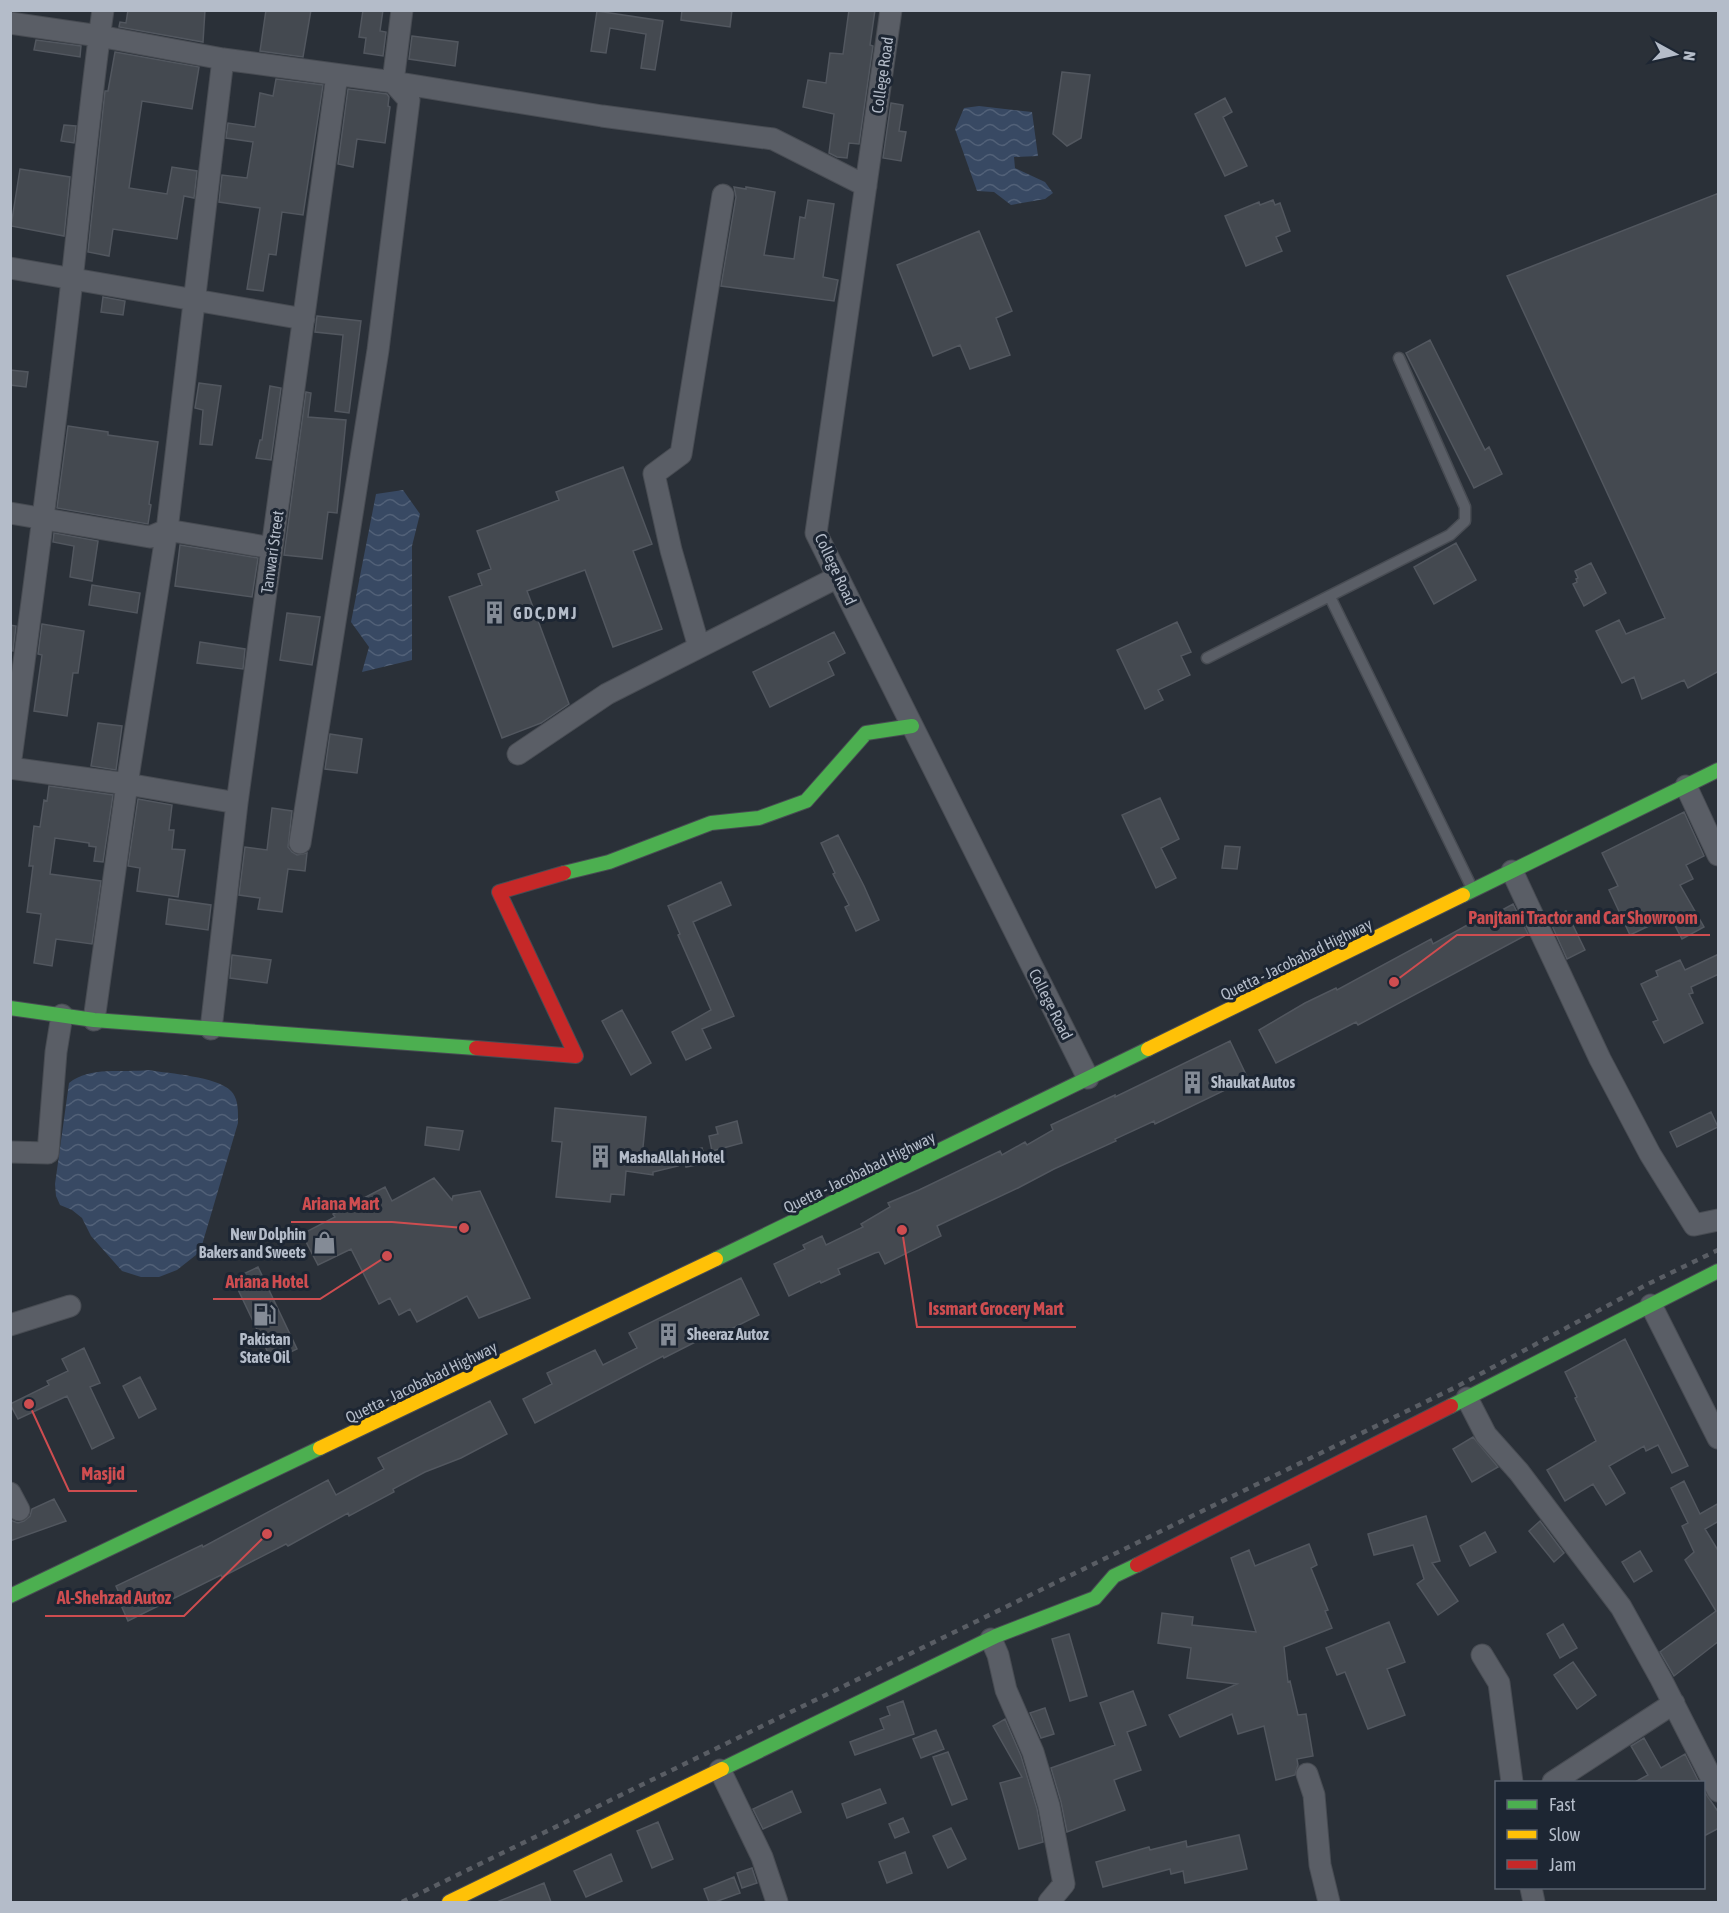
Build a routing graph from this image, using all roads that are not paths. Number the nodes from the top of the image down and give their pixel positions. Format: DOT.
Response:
graph roads {
  1 [pos="103,10"];
  2 [pos="402,10"];
  3 [pos="891,10"];
  4 [pos="10,22"];
  5 [pos="99,36"];
  6 [pos="223,59"];
  7 [pos="337,75"];
  8 [pos="393,82"];
  9 [pos="866,186"];
  10 [pos="723,195"];
  11 [pos="10,268"];
  12 [pos="72,280"];
  13 [pos="195,299"];
  14 [pos="304,319"];
  15 [pos="1399,358"];
  16 [pos="10,513"];
  17 [pos="44,519"];
  18 [pos="167,530"];
  19 [pos="273,548"];
  20 [pos="838,577"];
  21 [pos="1330,597"];
  22 [pos="699,647"];
  23 [pos="1207,658"];
  24 [pos="912,726"];
  25 [pos="518,754"];
  26 [pos="10,767"];
  27 [pos="1719,770"];
  28 [pos="127,784"];
  29 [pos="1686,786"];
  30 [pos="237,804"];
  31 [pos="300,843"];
  32 [pos="1719,855"];
  33 [pos="1512,871"];
  34 [pos="1473,891"];
  35 [pos="10,1008"];
  36 [pos="62,1015"];
  37 [pos="94,1020"];
  38 [pos="211,1029"];
  39 [pos="1088,1078"];
  40 [pos="10,1152"];
  41 [pos="1719,1220"];
  42 [pos="1719,1271"];
  43 [pos="1651,1305"];
  44 [pos="70,1306"];
  45 [pos="10,1325"];
  46 [pos="1467,1398"];
  47 [pos="1719,1438"];
  48 [pos="10,1596"];
  49 [pos="991,1639"];
  50 [pos="1482,1655"];
  51 [pos="1674,1703"];
  52 [pos="720,1770"];
  53 [pos="1307,1774"];
  54 [pos="1512,1781"];
  55 [pos="1555,1781"];
  56 [pos="1719,1791"];
  57 [pos="449,1902"];
  58 [pos="777,1902"];
  59 [pos="1049,1902"];
  60 [pos="1329,1902"];
  1 -- 5 [label="street"];
  2 -- 8 [label="street"];
  3 -- 9 [label="street, College Road"];
  4 -- 5 [label="street"];
  5 -- 6 [label="street"];
  5 -- 12 [label="street"];
  6 -- 7 [label="street"];
  6 -- 13 [label="street"];
  7 -- 8 [label="street"];
  7 -- 14 [label="street, Tanwari Street"];
  8 -- 9 [label="street"];
  8 -- 31 [label="street"];
  9 -- 20 [label="street, College Road"];
  10 -- 22 [label="street"];
  11 -- 12 [label="street"];
  12 -- 13 [label="street"];
  12 -- 17 [label="street"];
  13 -- 14 [label="street"];
  13 -- 18 [label="street"];
  14 -- 19 [label="street, Tanwari Street"];
  15 -- 21 [label="lane"];
  16 -- 17 [label="street"];
  17 -- 18 [label="street"];
  17 -- 26 [label="street"];
  18 -- 19 [label="street"];
  18 -- 28 [label="street"];
  19 -- 30 [label="street, Tanwari Street"];
  20 -- 22 [label="street"];
  20 -- 24 [label="street, College Road"];
  21 -- 23 [label="lane"];
  21 -- 34 [label="lane"];
  22 -- 25 [label="street"];
  24 -- 38 [label="main road"];
  24 -- 39 [label="street, College Road"];
  26 -- 28 [label="street"];
  27 -- 29 [label="main road, Quetta - Jacobabad Highway"];
  28 -- 30 [label="street"];
  28 -- 37 [label="street"];
  29 -- 32 [label="street"];
  29 -- 33 [label="main road, Quetta - Jacobabad Highway"];
  30 -- 38 [label="street, Tanwari Street"];
  33 -- 34 [label="main road, Quetta - Jacobabad Highway"];
  33 -- 41 [label="street"];
  34 -- 39 [label="main road, Quetta - Jacobabad Highway"];
  35 -- 36 [label="main road"];
  36 -- 37 [label="main road"];
  36 -- 40 [label="street"];
  37 -- 38 [label="main road"];
  39 -- 48 [label="main road, Quetta - Jacobabad Highway"];
  42 -- 43 [label="main road"];
  43 -- 46 [label="main road"];
  43 -- 47 [label="street"];
  44 -- 45 [label="street"];
  46 -- 49 [label="main road"];
  46 -- 51 [label="street"];
  49 -- 52 [label="main road"];
  49 -- 59 [label="street"];
  50 -- 54 [label="street"];
  51 -- 55 [label="street"];
  51 -- 56 [label="street"];
  52 -- 57 [label="main road"];
  52 -- 58 [label="street"];
  53 -- 60 [label="street"];
}
